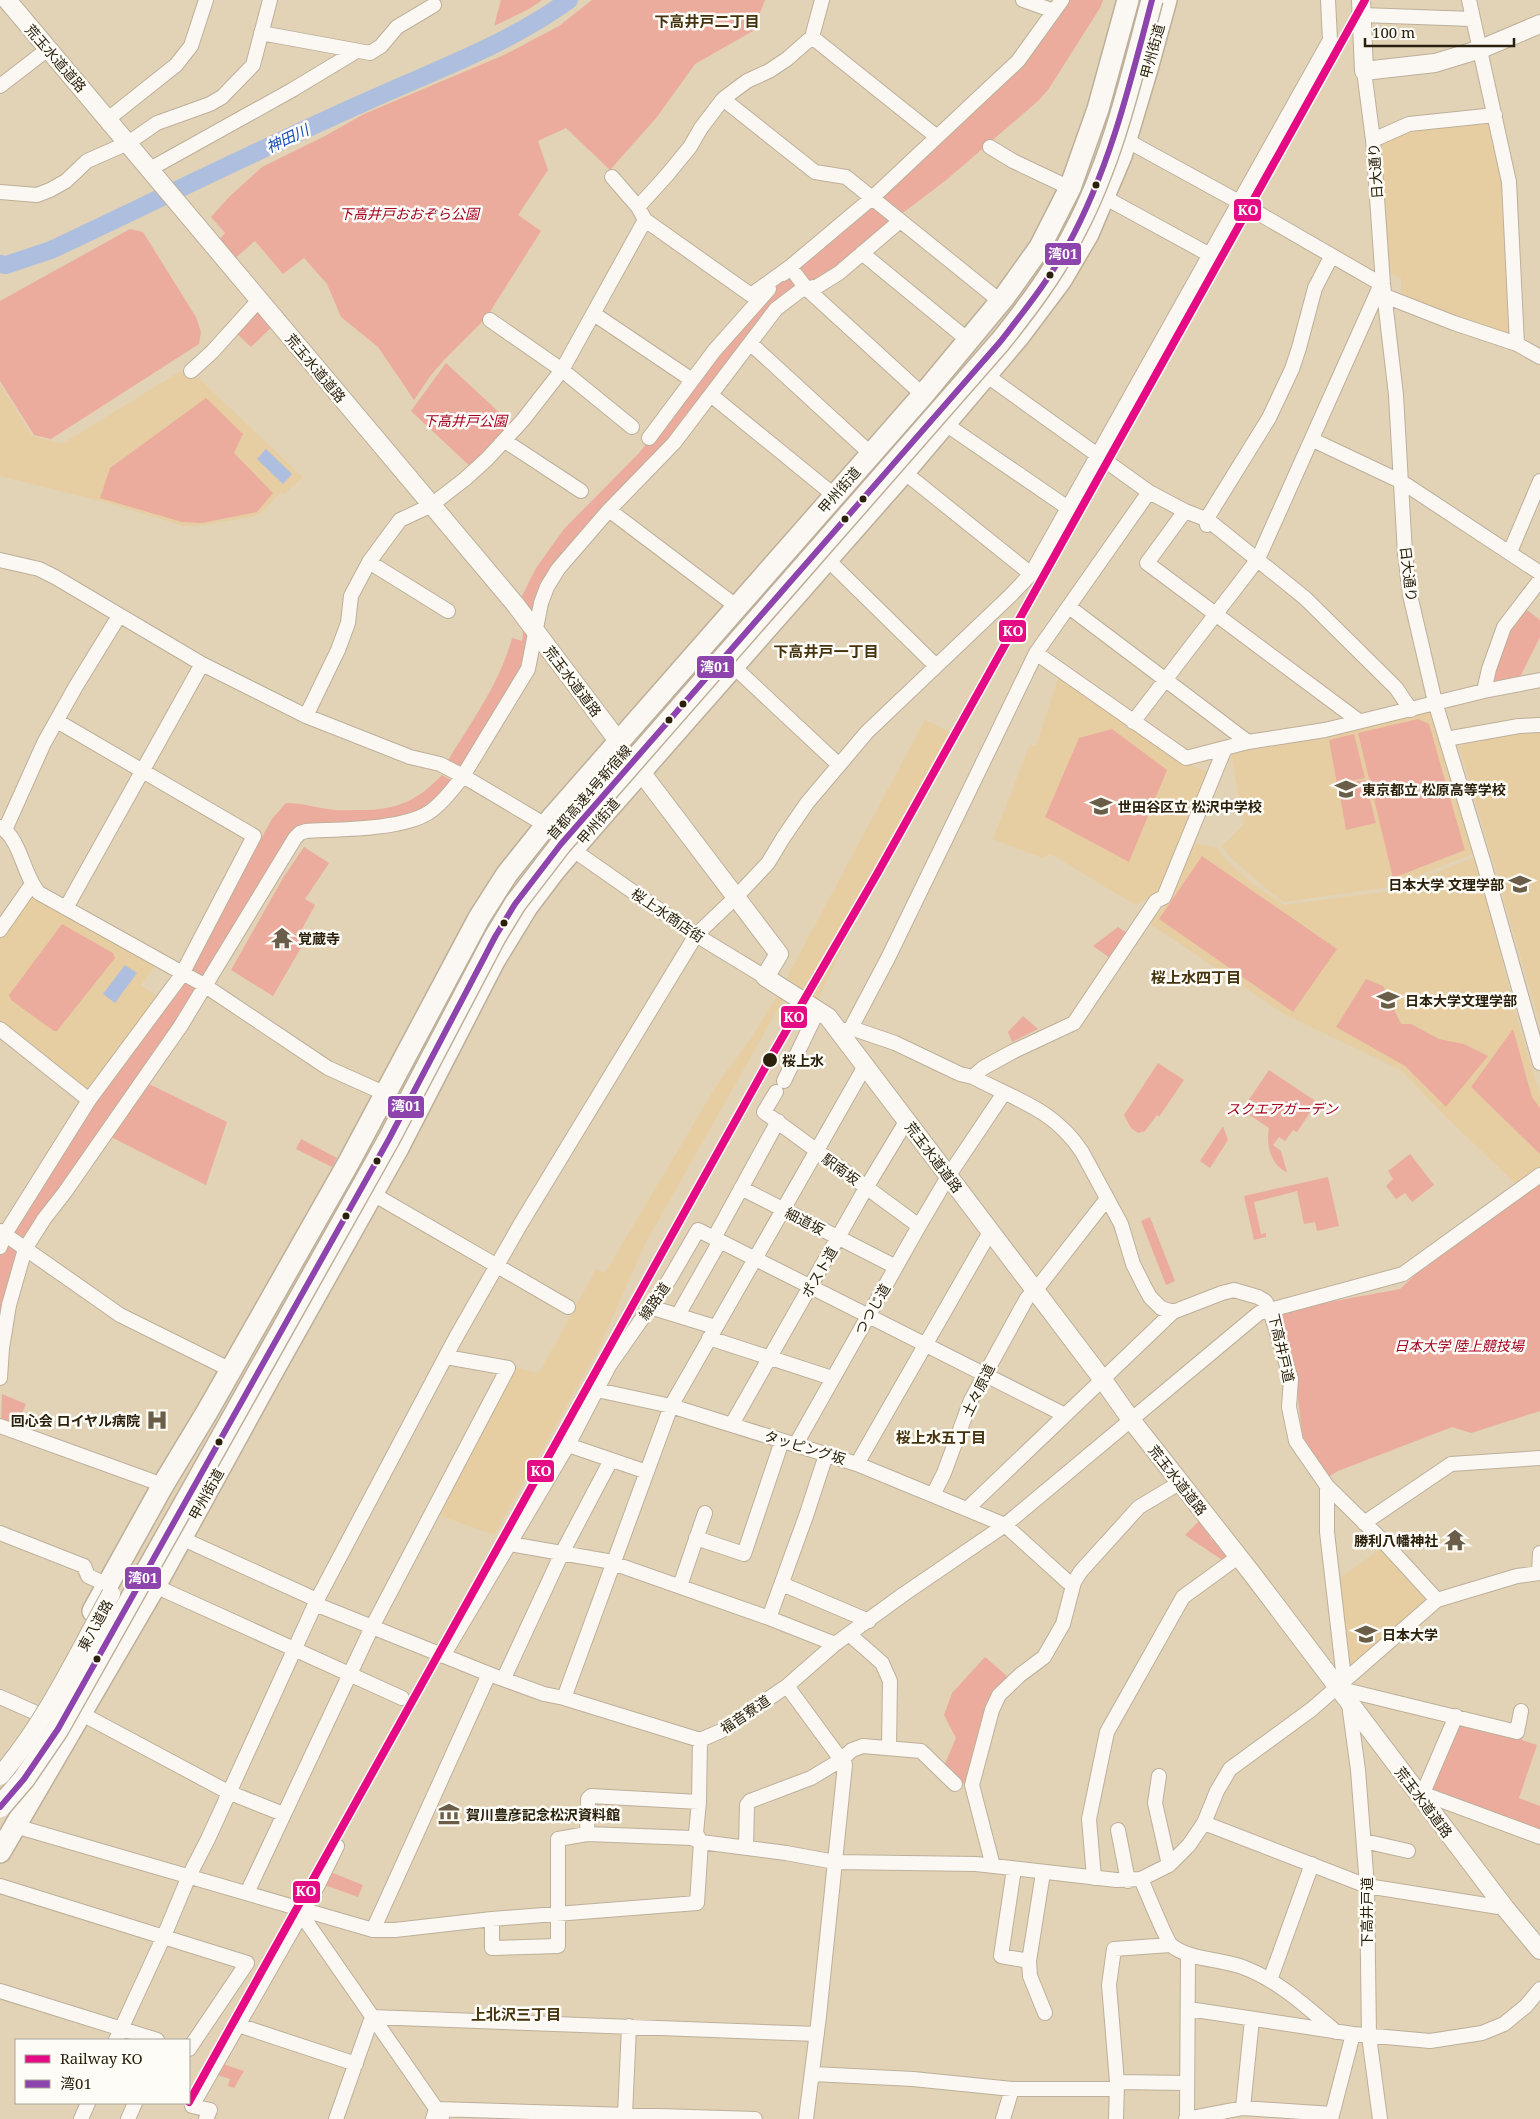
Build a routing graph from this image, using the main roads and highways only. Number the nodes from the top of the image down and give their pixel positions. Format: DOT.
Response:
graph roads {
  1 [pos="7,0"];
  2 [pos="1128,0"];
  3 [pos="1140,0"];
  4 [pos="1152,0"];
  5 [pos="1166,0"];
  6 [pos="1361,7"];
  7 [pos="1540,24"];
  8 [pos="619,742"];
  9 [pos="641,772"];
  10 [pos="560,808"];
  11 [pos="588,832"];
  12 [pos="526,849"];
  13 [pos="555,870"];
  14 [pos="206,1414"];
  15 [pos="240,1430"];
  16 [pos="110,1590"];
  17 [pos="0,1770"];
  18 [pos="0,1776"];
  19 [pos="0,1788"];
  20 [pos="0,1807"];
  21 [pos="5,1836"];
  22 [pos="1540,1950"];
  1 -- 8 [label="main road, 荒玉水道道路"];
  2 -- 8 [label="highway, 甲州街道"];
  3 -- 19 [label="highway, 首都高速4号新宿線"];
  4 -- 20 [label="highway, 首都高速4号新宿線, bridge"];
  5 -- 9 [label="highway, 甲州街道"];
  6 -- 7 [label="main road"];
  8 -- 10 [label="highway, 甲州街道"];
  9 -- 11 [label="highway, 甲州街道"];
  9 -- 22 [label="main road, 荒玉水道道路"];
  10 -- 11 [label="highway"];
  10 -- 12 [label="highway, 甲州街道"];
  11 -- 13 [label="highway, 甲州街道"];
  12 -- 13 [label="highway"];
  12 -- 14 [label="highway, 甲州街道"];
  13 -- 15 [label="highway, 甲州街道"];
  14 -- 16 [label="main road, 東八道路"];
  14 -- 16 [label="highway, 甲州街道"];
  15 -- 21 [label="highway, 甲州街道"];
  15 -- 21 [label="main road, 東八道路"];
  16 -- 17 [label="highway, 甲州街道"];
  16 -- 18 [label="main road, 東八道路, bridge"];
}
